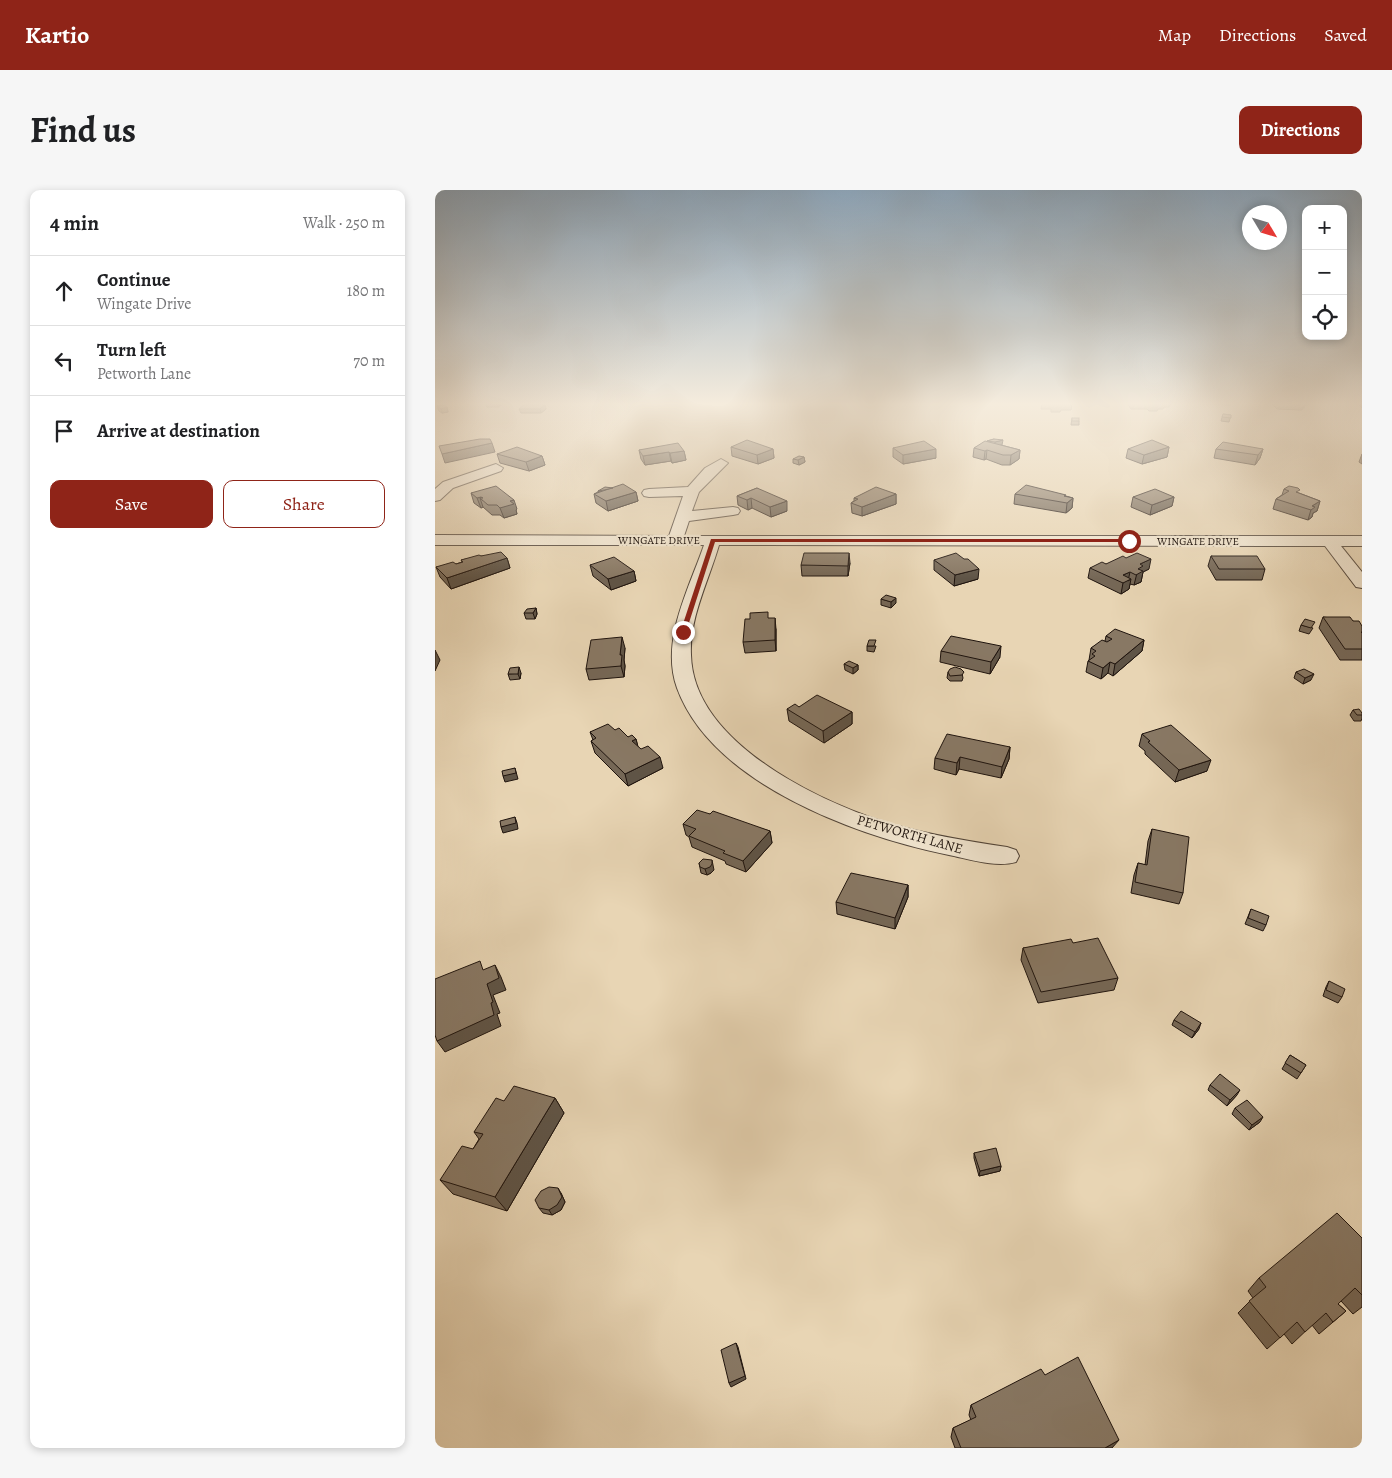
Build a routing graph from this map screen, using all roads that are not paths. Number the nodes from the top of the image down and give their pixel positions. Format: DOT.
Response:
graph roads {
  1 [pos="721,463"];
  2 [pos="496,468"];
  3 [pos="435,474"];
  4 [pos="692,491"];
  5 [pos="440,492"];
  6 [pos="649,492"];
  7 [pos="462,494"];
  8 [pos="733,511"];
  9 [pos="683,517"];
  10 [pos="435,540"];
  11 [pos="675,540"];
  12 [pos="713,540"];
  13 [pos="1329,541"];
  14 [pos="1362,541"];
  15 [pos="1362,583"];
  16 [pos="1007,856"];
  1 -- 4 [label="street"];
  2 -- 5 [label="street"];
  3 -- 5 [label="street"];
  4 -- 6 [label="street"];
  4 -- 9 [label="street"];
  5 -- 7 [label="street"];
  8 -- 9 [label="street"];
  9 -- 11 [label="street"];
  10 -- 11 [label="street, WINGATE DRIVE"];
  11 -- 12 [label="street, WINGATE DRIVE"];
  12 -- 13 [label="street, WINGATE DRIVE"];
  12 -- 16 [label="street, PETWORTH LANE"];
  13 -- 14 [label="street, WINGATE DRIVE"];
  13 -- 15 [label="street"];
}
